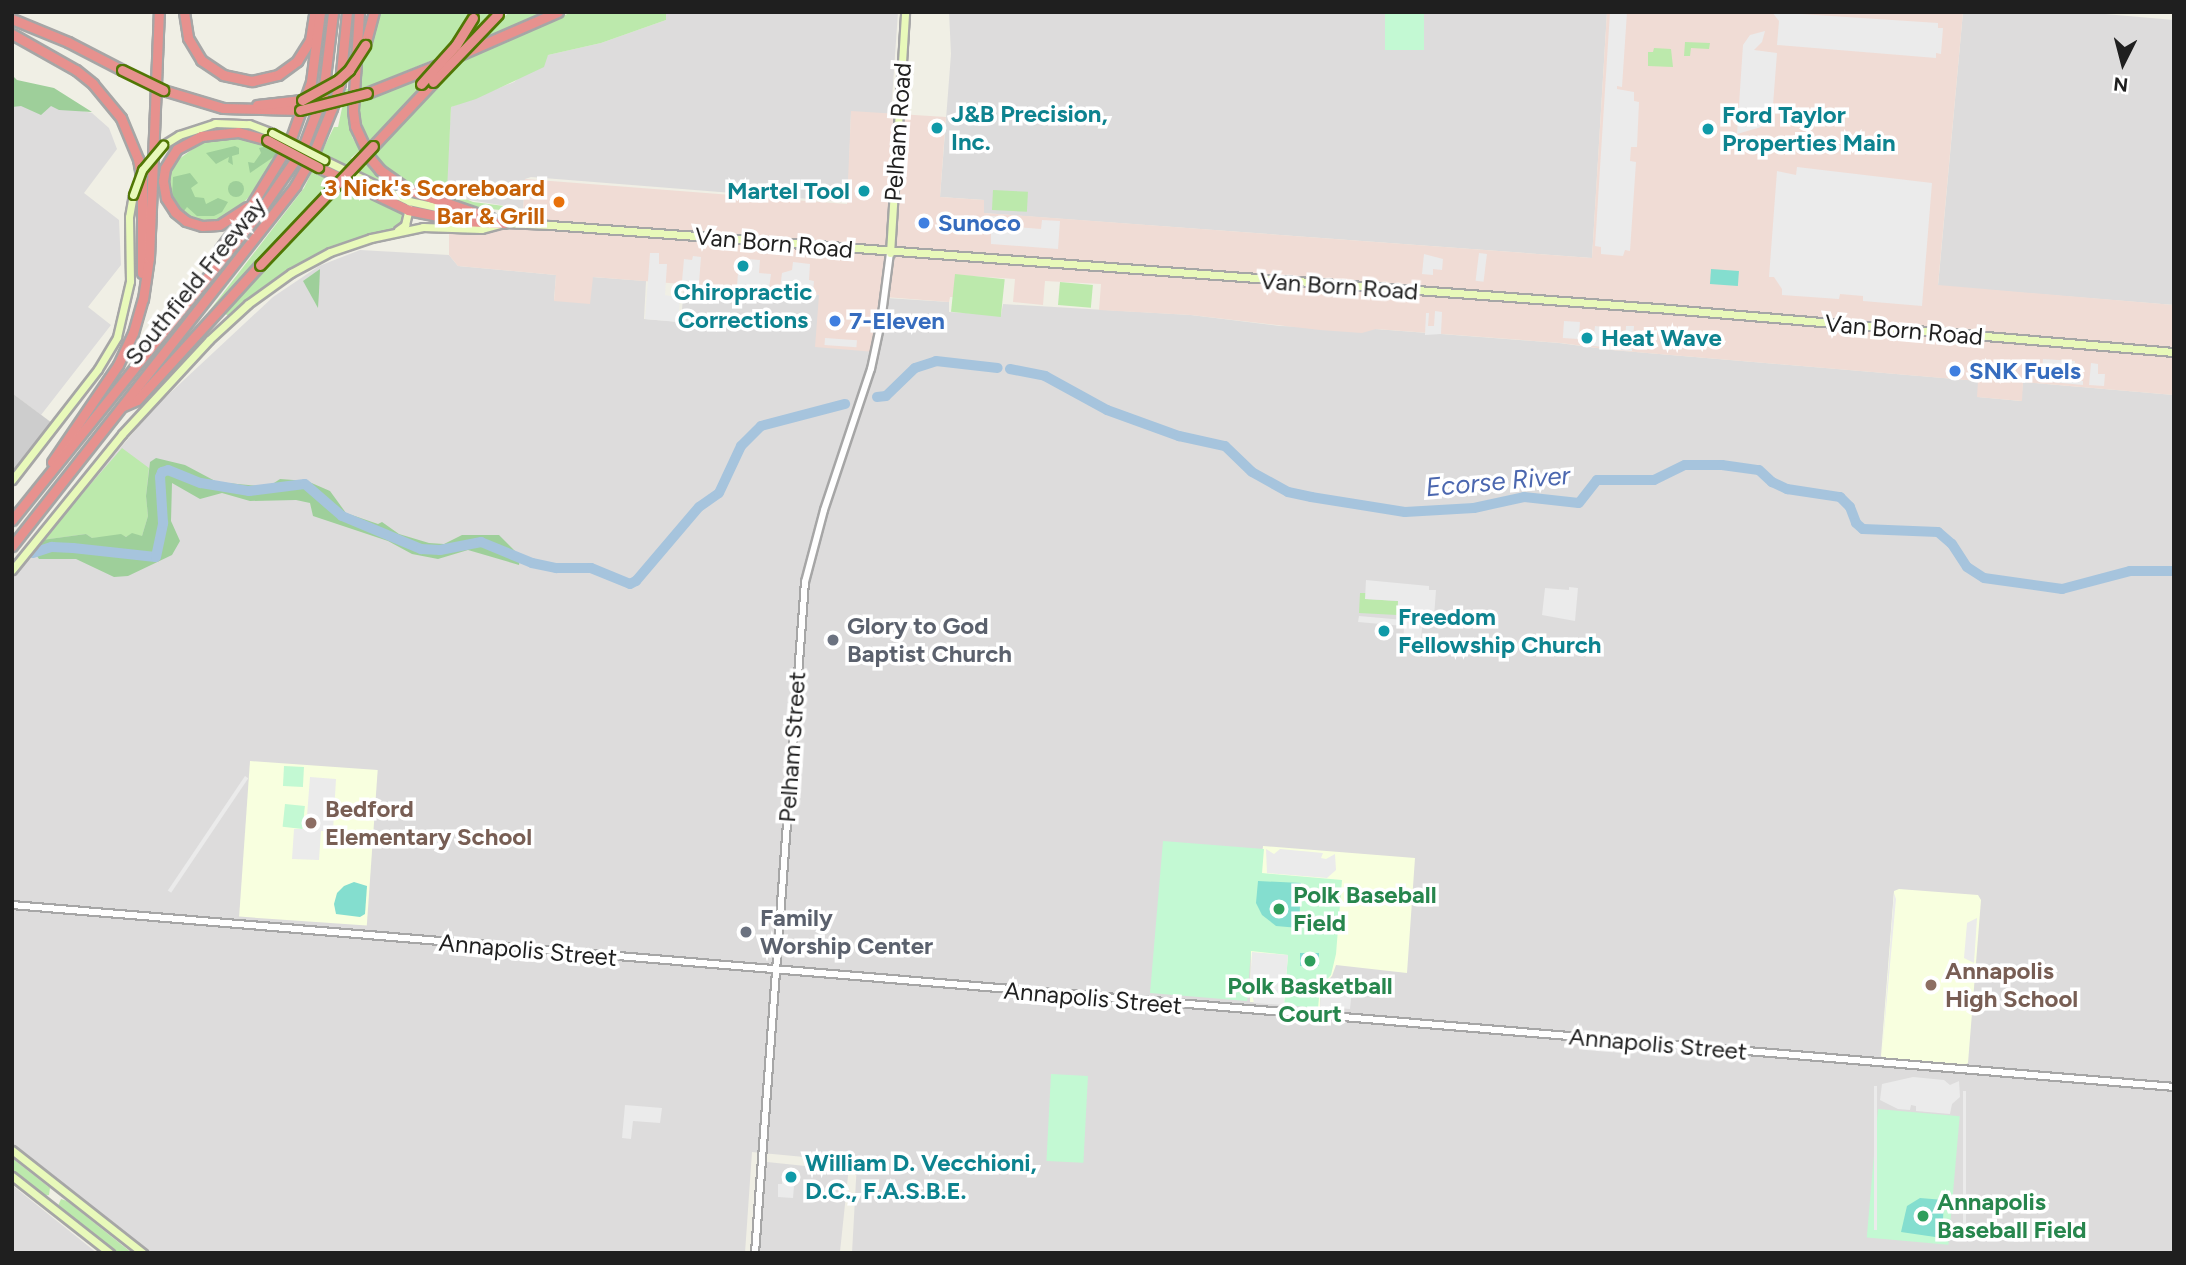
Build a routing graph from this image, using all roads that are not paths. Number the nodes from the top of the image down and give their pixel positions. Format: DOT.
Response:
graph roads {
  1 [pos="159,12"];
  2 [pos="184,12"];
  3 [pos="314,12"];
  4 [pos="320,12"];
  5 [pos="333,12"];
  6 [pos="347,12"];
  7 [pos="359,12"];
  8 [pos="374,12"];
  9 [pos="475,12"];
  10 [pos="558,12"];
  11 [pos="905,12"];
  12 [pos="499,13"];
  13 [pos="12,19"];
  14 [pos="12,33"];
  15 [pos="301,105"];
  16 [pos="384,134"];
  17 [pos="269,137"];
  18 [pos="253,201"];
  19 [pos="409,205"];
  20 [pos="491,218"];
  21 [pos="504,223"];
  22 [pos="397,231"];
  23 [pos="890,253"];
  24 [pos="213,270"];
  25 [pos="140,314"];
  26 [pos="2174,352"];
  27 [pos="121,407"];
  28 [pos="12,480"];
  29 [pos="33,494"];
  30 [pos="12,520"];
  31 [pos="12,546"];
  32 [pos="12,570"];
  33 [pos="12,905"];
  34 [pos="775,972"];
  35 [pos="2174,1087"];
  36 [pos="12,1150"];
  37 [pos="12,1176"];
  38 [pos="110,1253"];
  39 [pos="143,1253"];
  40 [pos="755,1253"];
  1 -- 25 [label="highway"];
  2 -- 3 [label="highway"];
  4 -- 18 [label="highway"];
  5 -- 24 [label="highway, Southfield Freeway"];
  6 -- 27 [label="highway, Southfield Freeway"];
  7 -- 20 [label="highway"];
  8 -- 15 [label="highway, bridge"];
  9 -- 16 [label="highway, bridge"];
  10 -- 15 [label="highway, bridge"];
  11 -- 23 [label="main road, Pelham Road"];
  12 -- 16 [label="highway, bridge"];
  13 -- 15 [label="highway, bridge"];
  14 -- 25 [label="highway"];
  16 -- 27 [label="highway, bridge"];
  17 -- 18 [label="highway"];
  17 -- 19 [label="highway, bridge"];
  17 -- 28 [label="main road, bridge"];
  18 -- 24 [label="highway"];
  19 -- 20 [label="main road, Van Born Road"];
  19 -- 21 [label="highway"];
  19 -- 22 [label="main road"];
  20 -- 21 [label="main road, Van Born Road"];
  21 -- 22 [label="main road, Van Born Road"];
  21 -- 23 [label="main road, Van Born Road"];
  22 -- 32 [label="main road, Van Born Road"];
  23 -- 26 [label="main road, Van Born Road"];
  23 -- 34 [label="street, Pelham Street"];
  24 -- 29 [label="highway, Southfield Freeway"];
  25 -- 29 [label="highway"];
  27 -- 31 [label="highway, Southfield Freeway"];
  29 -- 30 [label="highway, Southfield Freeway"];
  33 -- 34 [label="street, Annapolis Street"];
  34 -- 35 [label="street, Annapolis Street"];
  34 -- 40 [label="street, Pelham Street"];
  36 -- 39 [label="main road"];
  37 -- 38 [label="main road"];
}
